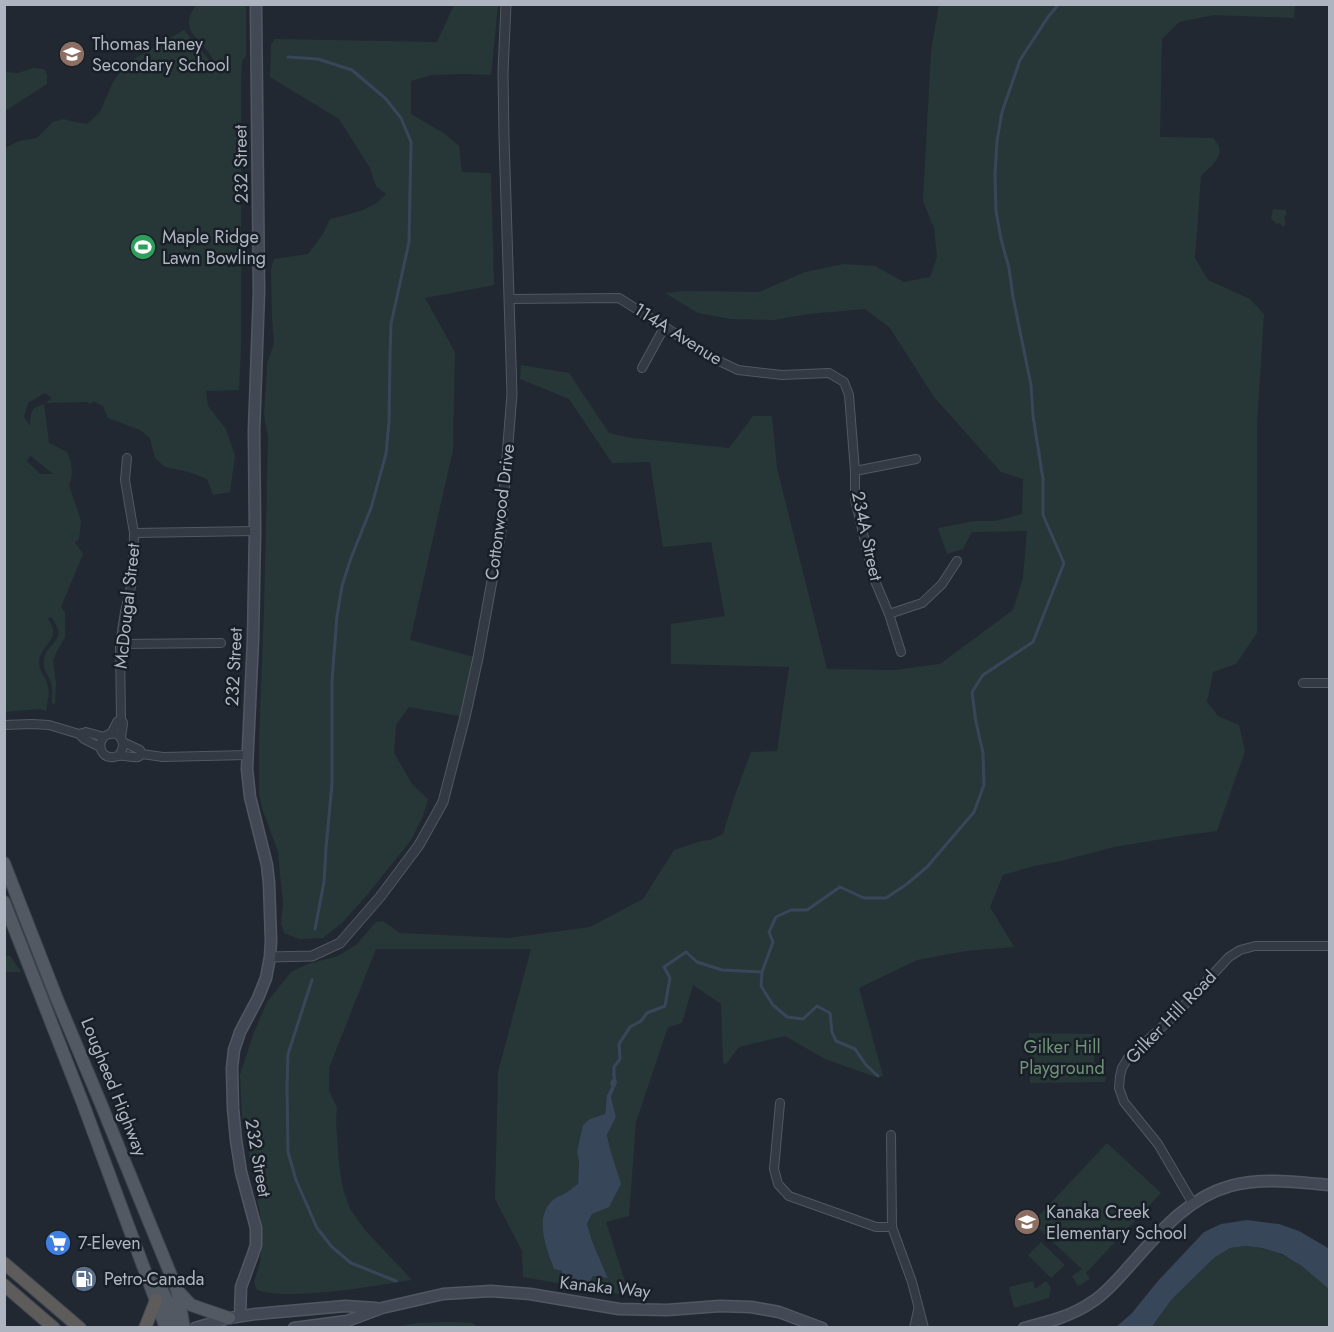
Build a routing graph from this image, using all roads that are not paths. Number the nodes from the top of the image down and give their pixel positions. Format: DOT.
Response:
graph roads {
  1 [pos="256,4"];
  2 [pos="506,4"];
  3 [pos="509,299"];
  4 [pos="665,326"];
  5 [pos="642,368"];
  6 [pos="844,382"];
  7 [pos="127,459"];
  8 [pos="916,459"];
  9 [pos="855,471"];
  10 [pos="255,531"];
  11 [pos="134,533"];
  12 [pos="957,561"];
  13 [pos="889,614"];
  14 [pos="221,643"];
  15 [pos="120,644"];
  16 [pos="902,652"];
  17 [pos="1303,683"];
  18 [pos="1329,683"];
  19 [pos="121,719"];
  20 [pos="4,725"];
  21 [pos="79,734"];
  22 [pos="107,735"];
  23 [pos="122,740"];
  24 [pos="100,747"];
  25 [pos="142,754"];
  26 [pos="247,755"];
  27 [pos="118,756"];
  28 [pos="4,863"];
  29 [pos="4,902"];
  30 [pos="1329,946"];
  31 [pos="270,957"];
  32 [pos="780,1103"];
  33 [pos="891,1135"];
  34 [pos="1329,1185"];
  35 [pos="1192,1203"];
  36 [pos="892,1227"];
  37 [pos="4,1263"];
  38 [pos="147,1276"];
  39 [pos="4,1285"];
  40 [pos="177,1290"];
  41 [pos="156,1300"];
  42 [pos="382,1308"];
  43 [pos="918,1308"];
  44 [pos="235,1317"];
  45 [pos="54,1328"];
  46 [pos="80,1328"];
  47 [pos="145,1328"];
  48 [pos="166,1328"];
  49 [pos="182,1328"];
  50 [pos="195,1328"];
  51 [pos="294,1328"];
  52 [pos="822,1328"];
  53 [pos="914,1328"];
  54 [pos="924,1328"];
  55 [pos="1024,1328"];
  1 -- 10 [label="main road, 232 Street"];
  2 -- 3 [label="street, Cottonwood Drive"];
  3 -- 4 [label="street, 114A Avenue"];
  3 -- 31 [label="street, Cottonwood Drive"];
  4 -- 5 [label="street"];
  4 -- 6 [label="street, 114A Avenue"];
  6 -- 9 [label="street, 234A Street"];
  7 -- 11 [label="street, McDougal Street"];
  8 -- 9 [label="street"];
  9 -- 13 [label="street, 234A Street"];
  10 -- 11 [label="street"];
  10 -- 26 [label="main road, 232 Street"];
  11 -- 15 [label="street, McDougal Street"];
  12 -- 13 [label="street"];
  13 -- 16 [label="street, 234A Street"];
  14 -- 15 [label="street"];
  15 -- 19 [label="street, McDougal Street"];
  17 -- 18 [label="street"];
  19 -- 22 [label="street"];
  19 -- 23 [label="street, McDougal Street"];
  20 -- 21 [label="street"];
  21 -- 22 [label="street"];
  21 -- 24 [label="street"];
  22 -- 23 [label="street"];
  22 -- 24 [label="street"];
  23 -- 25 [label="street"];
  23 -- 27 [label="street"];
  24 -- 27 [label="street"];
  25 -- 26 [label="street"];
  25 -- 27 [label="street"];
  26 -- 31 [label="main road, 232 Street"];
  28 -- 40 [label="main road, Lougheed Highway"];
  29 -- 38 [label="main road, Lougheed Highway"];
  30 -- 35 [label="street, Gilker Hill Road"];
  31 -- 44 [label="main road, 232 Street"];
  32 -- 36 [label="street"];
  33 -- 36 [label="street"];
  34 -- 35 [label="main road"];
  35 -- 55 [label="main road"];
  36 -- 43 [label="street"];
  37 -- 46 [label="highway"];
  38 -- 41 [label="main road, Lougheed Highway"];
  38 -- 49 [label="main road"];
  39 -- 45 [label="highway"];
  40 -- 44 [label="main road"];
  40 -- 49 [label="main road, Lougheed Highway"];
  41 -- 47 [label="highway"];
  41 -- 48 [label="main road, Lougheed Highway"];
  42 -- 44 [label="main road, Kanaka Way"];
  42 -- 51 [label="main road, Kanaka Way"];
  42 -- 52 [label="main road, Kanaka Way"];
  43 -- 53 [label="street"];
  43 -- 54 [label="street"];
  44 -- 50 [label="main road, Kanaka Way"];
}
